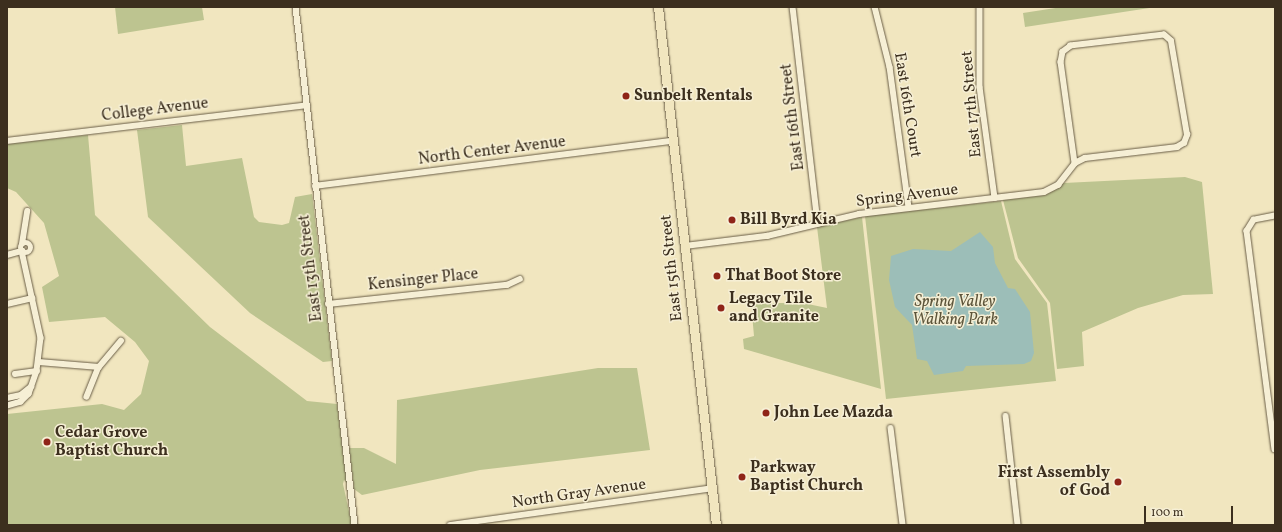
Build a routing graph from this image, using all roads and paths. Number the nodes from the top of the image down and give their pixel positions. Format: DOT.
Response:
graph roads {
  1 [pos="296,7"];
  2 [pos="658,7"];
  3 [pos="793,7"];
  4 [pos="875,7"];
  5 [pos="980,7"];
  6 [pos="307,105"];
  7 [pos="7,141"];
  8 [pos="673,141"];
  9 [pos="1075,163"];
  10 [pos="315,186"];
  11 [pos="995,198"];
  12 [pos="909,208"];
  13 [pos="27,211"];
  14 [pos="1275,216"];
  15 [pos="818,224"];
  16 [pos="22,244"];
  17 [pos="685,246"];
  18 [pos="22,251"];
  19 [pos="7,255"];
  20 [pos="520,279"];
  21 [pos="32,298"];
  22 [pos="7,304"];
  23 [pos="328,304"];
  24 [pos="121,341"];
  25 [pos="39,362"];
  26 [pos="99,367"];
  27 [pos="37,371"];
  28 [pos="15,374"];
  29 [pos="32,386"];
  30 [pos="87,397"];
  31 [pos="7,398"];
  32 [pos="7,406"];
  33 [pos="1006,416"];
  34 [pos="891,428"];
  35 [pos="1275,448"];
  36 [pos="712,488"];
  37 [pos="355,525"];
  38 [pos="450,525"];
  39 [pos="716,525"];
  40 [pos="903,525"];
  41 [pos="1018,525"];
  1 -- 6 [label="street, East 13th Street"];
  2 -- 8 [label="main road, East 15th Street"];
  3 -- 15 [label="street, East 16th Street"];
  4 -- 12 [label="street, East 16th Court"];
  5 -- 11 [label="street, East 17th Street"];
  6 -- 7 [label="street, College Avenue"];
  6 -- 10 [label="street, East 13th Street"];
  8 -- 10 [label="street, North Center Avenue"];
  8 -- 17 [label="main road, East 15th Street"];
  9 -- 9 [label="street"];
  9 -- 11 [label="street, Spring Avenue"];
  10 -- 23 [label="street, East 13th Street"];
  11 -- 12 [label="street, Spring Avenue"];
  12 -- 15 [label="street, Spring Avenue"];
  13 -- 16 [label="street"];
  14 -- 35 [label="street"];
  15 -- 17 [label="street, Spring Avenue"];
  16 -- 18 [label="street"];
  16 -- 18 [label="street"];
  17 -- 36 [label="main road, East 15th Street"];
  18 -- 19 [label="street"];
  18 -- 21 [label="street"];
  20 -- 23 [label="street, Kensinger Place"];
  21 -- 22 [label="street"];
  21 -- 25 [label="street"];
  23 -- 37 [label="street, East 13th Street"];
  24 -- 26 [label="street"];
  25 -- 26 [label="street"];
  25 -- 27 [label="street"];
  26 -- 30 [label="street"];
  27 -- 28 [label="street"];
  27 -- 29 [label="street"];
  29 -- 31 [label="street"];
  29 -- 32 [label="street"];
  33 -- 41 [label="street"];
  34 -- 40 [label="street"];
  36 -- 38 [label="street, North Gray Avenue"];
  36 -- 39 [label="main road, East 15th Street"];
}
